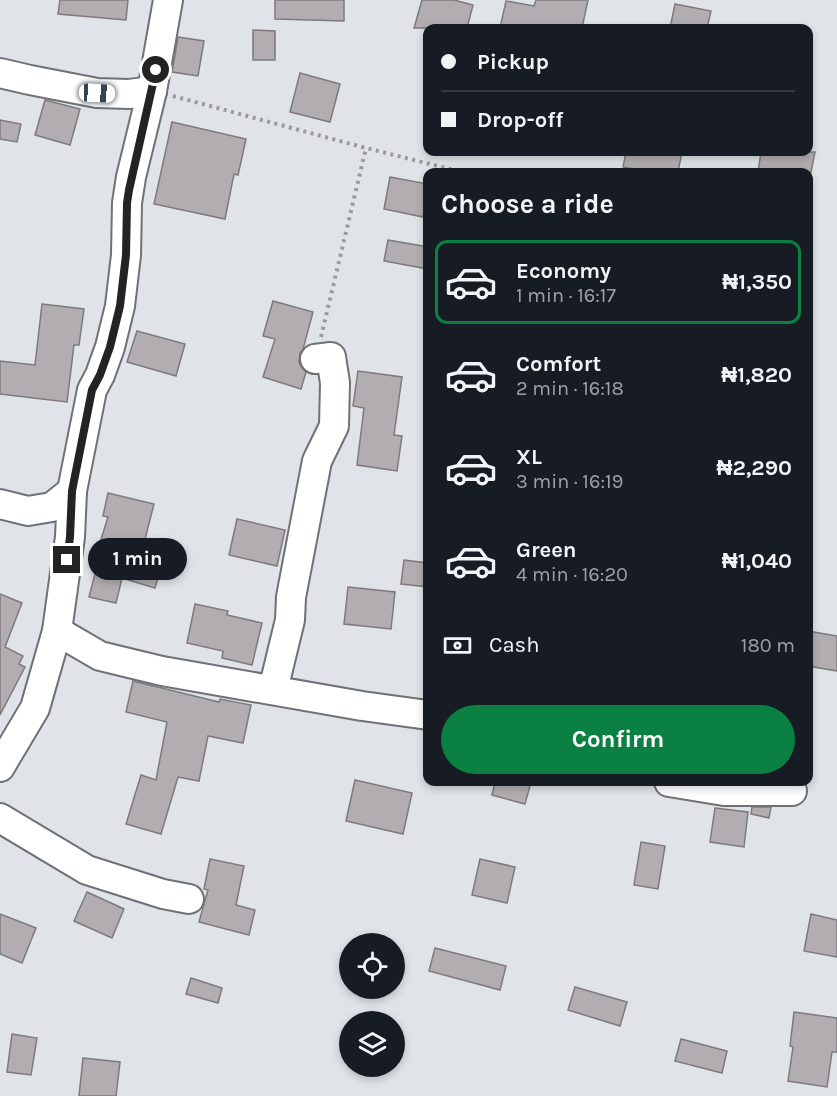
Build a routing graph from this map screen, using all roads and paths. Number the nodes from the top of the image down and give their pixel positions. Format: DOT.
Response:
graph roads {
  1 [pos="168,0"];
  2 [pos="0,73"];
  3 [pos="152,91"];
  4 [pos="366,148"];
  5 [pos="446,168"];
  6 [pos="315,359"];
  7 [pos="72,491"];
  8 [pos="0,504"];
  9 [pos="57,630"];
  10 [pos="273,690"];
  11 [pos="423,714"];
  12 [pos="0,767"];
  13 [pos="693,786"];
  14 [pos="792,791"];
  15 [pos="0,818"];
  16 [pos="189,899"];
  1 -- 3 [label="street"];
  2 -- 3 [label="street"];
  3 -- 4 [label="path"];
  3 -- 7 [label="street"];
  4 -- 5 [label="path"];
  4 -- 6 [label="path"];
  6 -- 10 [label="street"];
  7 -- 8 [label="street"];
  7 -- 9 [label="street"];
  9 -- 10 [label="street"];
  9 -- 12 [label="street"];
  10 -- 11 [label="street"];
  13 -- 14 [label="street"];
  15 -- 16 [label="street"];
}
